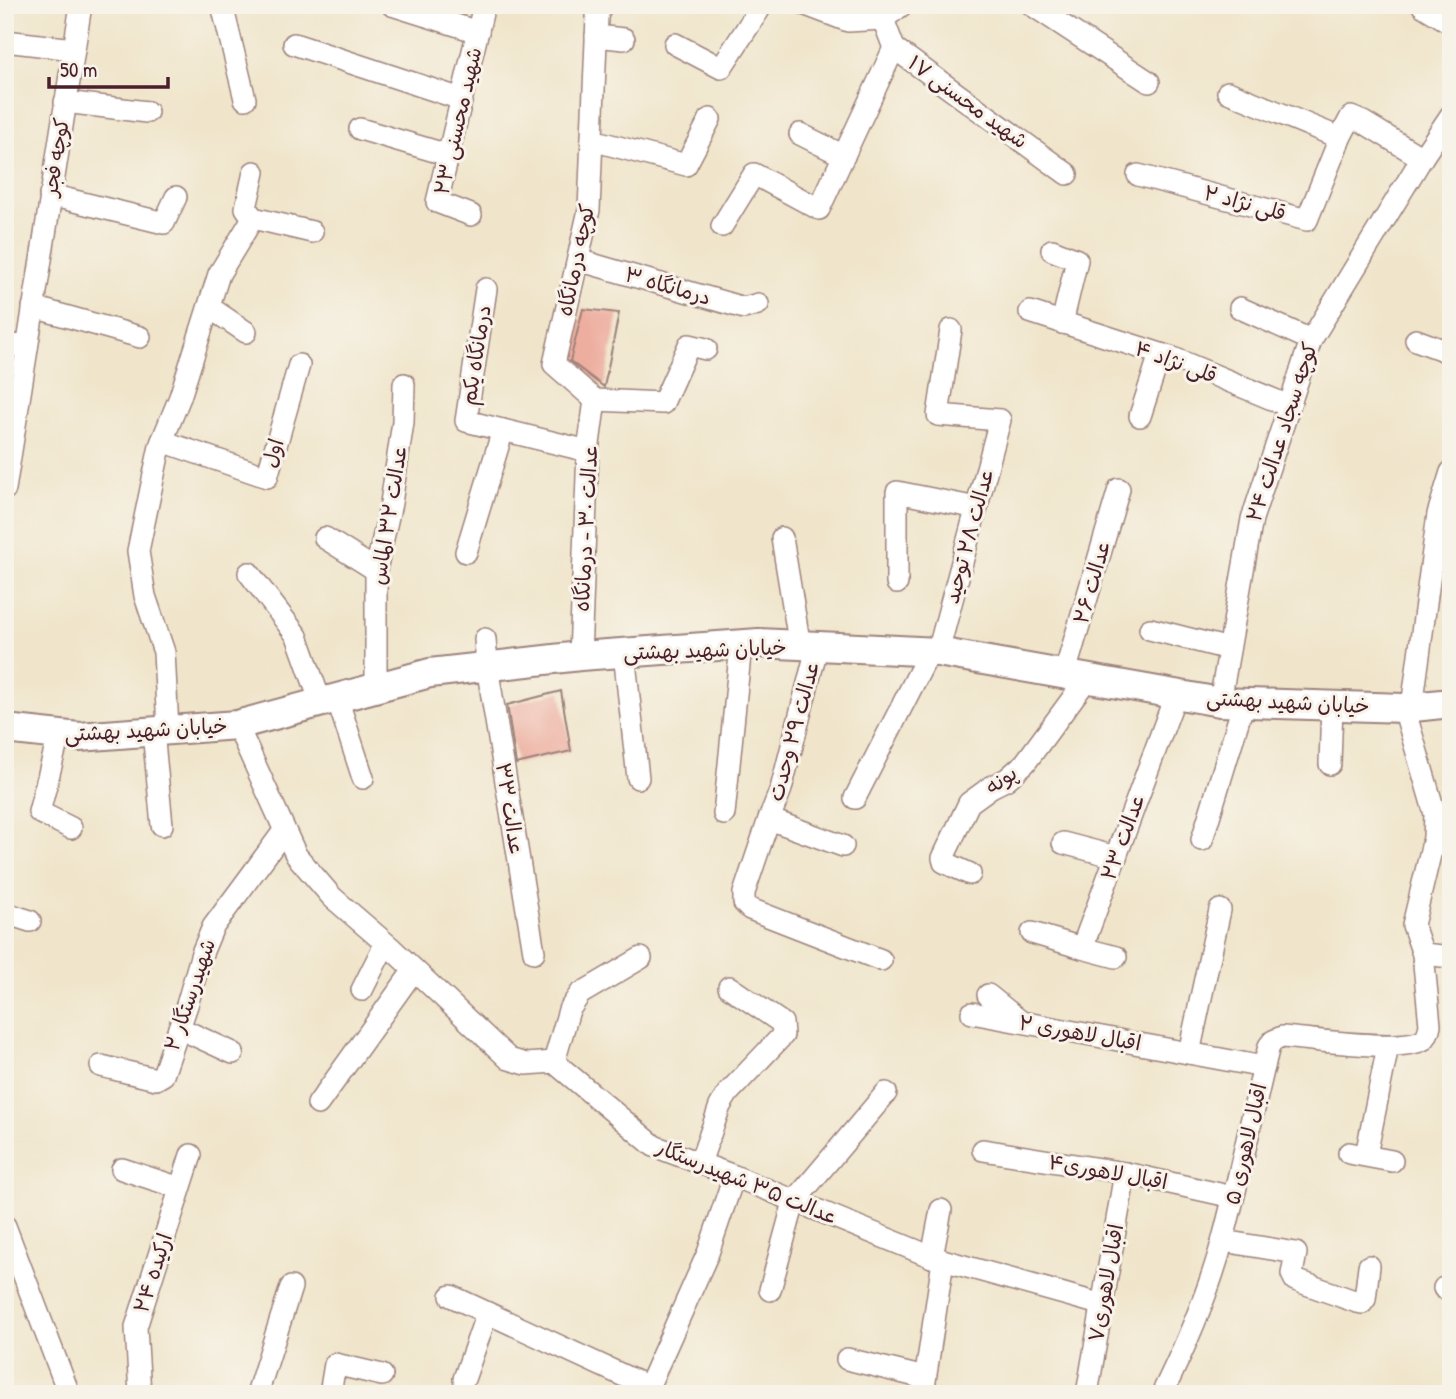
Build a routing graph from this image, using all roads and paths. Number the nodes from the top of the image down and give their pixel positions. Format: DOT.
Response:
graph roads {
  1 [pos="81,5"];
  2 [pos="222,5"];
  3 [pos="392,5"];
  4 [pos="484,5"];
  5 [pos="762,5"];
  6 [pos="806,5"];
  7 [pos="902,5"];
  8 [pos="1032,5"];
  9 [pos="1423,6"];
  10 [pos="598,19"];
  11 [pos="883,19"];
  12 [pos="1451,23"];
  13 [pos="478,32"];
  14 [pos="624,39"];
  15 [pos="5,41"];
  16 [pos="294,44"];
  17 [pos="675,44"];
  18 [pos="894,48"];
  19 [pos="74,49"];
  20 [pos="1149,82"];
  21 [pos="1228,92"];
  22 [pos="245,99"];
  23 [pos="461,99"];
  24 [pos="65,102"];
  25 [pos="147,112"];
  26 [pos="1451,115"];
  27 [pos="710,119"];
  28 [pos="360,129"];
  29 [pos="800,134"];
  30 [pos="1340,138"];
  31 [pos="592,140"];
  32 [pos="448,155"];
  33 [pos="844,156"];
  34 [pos="1422,158"];
  35 [pos="254,172"];
  36 [pos="1067,174"];
  37 [pos="1138,174"];
  38 [pos="50,195"];
  39 [pos="176,197"];
  40 [pos="471,215"];
  41 [pos="253,218"];
  42 [pos="722,226"];
  43 [pos="312,232"];
  44 [pos="1052,250"];
  45 [pos="578,260"];
  46 [pos="486,289"];
  47 [pos="758,304"];
  48 [pos="33,307"];
  49 [pos="209,307"];
  50 [pos="1240,308"];
  51 [pos="1030,312"];
  52 [pos="1062,323"];
  53 [pos="951,330"];
  54 [pos="246,332"];
  55 [pos="141,337"];
  56 [pos="1311,340"];
  57 [pos="1416,340"];
  58 [pos="5,344"];
  59 [pos="27,346"];
  60 [pos="706,349"];
  61 [pos="1451,353"];
  62 [pos="1160,354"];
  63 [pos="299,365"];
  64 [pos="404,384"];
  65 [pos="595,400"];
  66 [pos="1289,406"];
  67 [pos="1140,416"];
  68 [pos="503,430"];
  69 [pos="162,441"];
  70 [pos="588,451"];
  71 [pos="1451,472"];
  72 [pos="5,489"];
  73 [pos="1119,489"];
  74 [pos="977,508"];
  75 [pos="1445,515"];
  76 [pos="325,538"];
  77 [pos="782,538"];
  78 [pos="466,552"];
  79 [pos="376,570"];
  80 [pos="249,573"];
  81 [pos="897,583"];
  82 [pos="1150,629"];
  83 [pos="741,645"];
  84 [pos="808,647"];
  85 [pos="1229,649"];
  86 [pos="933,652"];
  87 [pos="486,653"];
  88 [pos="624,653"];
  89 [pos="580,656"];
  90 [pos="1076,677"];
  91 [pos="376,688"];
  92 [pos="1176,694"];
  93 [pos="329,701"];
  94 [pos="1232,702"];
  95 [pos="1451,703"];
  96 [pos="1332,705"];
  97 [pos="1408,708"];
  98 [pos="237,725"];
  99 [pos="5,729"];
  100 [pos="160,730"];
  101 [pos="59,735"];
  102 [pos="1330,764"];
  103 [pos="363,778"];
  104 [pos="638,778"];
  105 [pos="855,798"];
  106 [pos="724,814"];
  107 [pos="769,819"];
  108 [pos="162,825"];
  109 [pos="71,828"];
  110 [pos="284,831"];
  111 [pos="1442,838"];
  112 [pos="1202,840"];
  113 [pos="1063,843"];
  114 [pos="843,846"];
  115 [pos="1116,857"];
  116 [pos="970,874"];
  117 [pos="1220,910"];
  118 [pos="5,913"];
  119 [pos="30,921"];
  120 [pos="1032,933"];
  121 [pos="386,944"];
  122 [pos="1082,948"];
  123 [pos="534,952"];
  124 [pos="1423,954"];
  125 [pos="1116,957"];
  126 [pos="1451,957"];
  127 [pos="641,958"];
  128 [pos="881,960"];
  129 [pos="414,970"];
  130 [pos="729,988"];
  131 [pos="362,990"];
  132 [pos="988,995"];
  133 [pos="972,1013"];
  134 [pos="1022,1022"];
  135 [pos="179,1028"];
  136 [pos="1388,1045"];
  137 [pos="233,1053"];
  138 [pos="1189,1053"];
  139 [pos="554,1062"];
  140 [pos="102,1066"];
  141 [pos="1264,1066"];
  142 [pos="886,1093"];
  143 [pos="318,1104"];
  144 [pos="983,1150"];
  145 [pos="191,1156"];
  146 [pos="1392,1161"];
  147 [pos="700,1163"];
  148 [pos="122,1169"];
  149 [pos="1125,1172"];
  150 [pos="734,1176"];
  151 [pos="180,1188"];
  152 [pos="1233,1197"];
  153 [pos="794,1202"];
  154 [pos="941,1210"];
  155 [pos="5,1226"];
  156 [pos="1223,1241"];
  157 [pos="937,1259"];
  158 [pos="1369,1266"];
  159 [pos="291,1287"];
  160 [pos="770,1290"];
  161 [pos="451,1296"];
  162 [pos="1103,1305"];
  163 [pos="487,1312"];
  164 [pos="847,1359"];
  165 [pos="382,1375"];
  166 [pos="464,1379"];
  167 [pos="924,1386"];
  168 [pos="646,1390"];
  169 [pos="69,1394"];
  170 [pos="140,1394"];
  171 [pos="257,1394"];
  172 [pos="330,1394"];
  173 [pos="1087,1394"];
  174 [pos="1162,1394"];
  1 -- 19 [label="street, کوچه فجر"];
  2 -- 22 [label="street"];
  3 -- 13 [label="street"];
  4 -- 13 [label="street, شهید محسنی ۲۳"];
  5 -- 17 [label="street"];
  6 -- 11 [label="street"];
  7 -- 11 [label="street"];
  8 -- 20 [label="street"];
  9 -- 12 [label="street"];
  10 -- 14 [label="street"];
  10 -- 31 [label="street, کوچه درمانگاه"];
  11 -- 18 [label="street, شهید محسنی ۱۷"];
  13 -- 23 [label="street, شهید محسنی ۲۳"];
  15 -- 19 [label="street"];
  16 -- 23 [label="street"];
  18 -- 33 [label="street"];
  18 -- 36 [label="street, شهید محسنی ۱۷"];
  19 -- 24 [label="street, کوچه فجر"];
  21 -- 30 [label="street"];
  23 -- 32 [label="street, شهید محسنی ۲۳"];
  24 -- 25 [label="street"];
  24 -- 38 [label="street, کوچه فجر"];
  26 -- 34 [label="street, کوچه سجاد عدالت ۲۴"];
  27 -- 31 [label="street"];
  28 -- 32 [label="street"];
  29 -- 33 [label="street"];
  30 -- 34 [label="street"];
  30 -- 37 [label="street, قلی نژاد ۲"];
  31 -- 45 [label="street, کوچه درمانگاه"];
  32 -- 40 [label="street, شهید محسنی ۲۳"];
  33 -- 42 [label="street"];
  34 -- 56 [label="street, کوچه سجاد عدالت ۲۴"];
  35 -- 41 [label="street"];
  38 -- 39 [label="street"];
  38 -- 48 [label="street, کوچه فجر"];
  41 -- 43 [label="street"];
  41 -- 49 [label="street"];
  44 -- 52 [label="street"];
  45 -- 47 [label="street, درمانگاه ۳"];
  45 -- 65 [label="street, کوچه درمانگاه"];
  46 -- 68 [label="street, درمانگاه یکم"];
  48 -- 55 [label="street"];
  48 -- 59 [label="street, کوچه فجر"];
  49 -- 54 [label="street"];
  49 -- 69 [label="street"];
  50 -- 56 [label="street"];
  51 -- 52 [label="street, قلی نژاد ۴"];
  52 -- 62 [label="street, قلی نژاد ۴"];
  53 -- 74 [label="street, عدالت ۲۸ توحید"];
  56 -- 66 [label="street, کوچه سجاد عدالت ۲۴"];
  57 -- 61 [label="street"];
  58 -- 59 [label="street"];
  59 -- 72 [label="street, کوچه فجر"];
  60 -- 65 [label="street"];
  62 -- 66 [label="street, قلی نژاد ۴"];
  62 -- 67 [label="street"];
  63 -- 69 [label="street, اول"];
  64 -- 79 [label="street, عدالت ۳۲ الماس"];
  65 -- 70 [label="street, عدالت ۳۰ - درمانگاه"];
  66 -- 85 [label="street, کوچه سجاد عدالت ۲۴"];
  68 -- 70 [label="street, درمانگاه یکم"];
  68 -- 78 [label="street"];
  69 -- 100 [label="street"];
  70 -- 89 [label="street, عدالت ۳۰ - درمانگاه"];
  71 -- 75 [label="street"];
  73 -- 90 [label="street, عدالت ۲۶"];
  74 -- 81 [label="street"];
  74 -- 86 [label="street, عدالت ۲۸ توحید"];
  75 -- 97 [label="street"];
  76 -- 79 [label="street"];
  77 -- 84 [label="street"];
  79 -- 91 [label="street, عدالت ۳۲ الماس"];
  80 -- 93 [label="street"];
  82 -- 85 [label="street"];
  83 -- 84 [label="main road, خیابان شهید بهشتی"];
  83 -- 88 [label="main road, خیابان شهید بهشتی"];
  83 -- 106 [label="street"];
  84 -- 86 [label="main road, خیابان شهید بهشتی"];
  84 -- 107 [label="street, عدالت ۲۹ وحدت"];
  85 -- 94 [label="street, کوچه سجاد عدالت ۲۴"];
  86 -- 90 [label="main road, خیابان شهید بهشتی"];
  86 -- 105 [label="street, عدالت ۲۸ توحید"];
  87 -- 89 [label="main road, خیابان شهید بهشتی"];
  87 -- 91 [label="main road, خیابان شهید بهشتی"];
  87 -- 123 [label="street, عدالت ۳۳"];
  88 -- 89 [label="main road, خیابان شهید بهشتی"];
  88 -- 104 [label="street"];
  90 -- 92 [label="main road, خیابان شهید بهشتی"];
  90 -- 116 [label="street, پونه"];
  91 -- 93 [label="main road, خیابان شهید بهشتی"];
  92 -- 94 [label="main road, خیابان شهید بهشتی"];
  92 -- 115 [label="street, عدالت ۲۳"];
  93 -- 98 [label="main road, خیابان شهید بهشتی"];
  93 -- 103 [label="street"];
  94 -- 96 [label="main road, خیابان شهید بهشتی"];
  94 -- 112 [label="street, کوچه سجاد عدالت ۲۴"];
  95 -- 97 [label="main road, خیابان شهید بهشتی"];
  96 -- 97 [label="main road, خیابان شهید بهشتی"];
  96 -- 102 [label="street"];
  97 -- 111 [label="street"];
  98 -- 100 [label="main road, خیابان شهید بهشتی"];
  98 -- 110 [label="street"];
  99 -- 101 [label="main road, خیابان شهید بهشتی"];
  100 -- 101 [label="main road, خیابان شهید بهشتی"];
  100 -- 108 [label="street"];
  101 -- 109 [label="street"];
  107 -- 114 [label="street, عدالت ۲۹ وحدت"];
  107 -- 128 [label="street"];
  110 -- 121 [label="street"];
  110 -- 135 [label="street, شهیدرستگار ۲"];
  111 -- 124 [label="street"];
  113 -- 115 [label="street"];
  115 -- 122 [label="street, عدالت ۲۳"];
  117 -- 138 [label="street"];
  118 -- 119 [label="street"];
  120 -- 122 [label="street"];
  121 -- 129 [label="street"];
  121 -- 131 [label="street"];
  122 -- 125 [label="street"];
  124 -- 126 [label="street"];
  124 -- 136 [label="street, اقبال لاهوری ۵"];
  127 -- 139 [label="street"];
  129 -- 139 [label="street"];
  129 -- 143 [label="street"];
  130 -- 147 [label="street"];
  132 -- 134 [label="street"];
  133 -- 134 [label="street, اقبال لاهوری ۲"];
  134 -- 138 [label="street, اقبال لاهوری ۲"];
  135 -- 137 [label="street"];
  135 -- 140 [label="street, شهیدرستگار ۲"];
  136 -- 141 [label="street, اقبال لاهوری ۵"];
  136 -- 146 [label="street"];
  138 -- 141 [label="street, اقبال لاهوری ۲"];
  139 -- 147 [label="street, عدالت ۳۵ شهیدرستگار"];
  141 -- 152 [label="street, اقبال لاهوری ۵"];
  142 -- 153 [label="street"];
  144 -- 149 [label="street, اقبال لاهوری۴"];
  145 -- 151 [label="street, ارکیده ۲۴"];
  147 -- 150 [label="street, عدالت ۳۵ شهیدرستگار"];
  148 -- 151 [label="street"];
  149 -- 152 [label="street, اقبال لاهوری۴"];
  149 -- 162 [label="street, اقبال لاهوری۷"];
  150 -- 153 [label="street, عدالت ۳۵ شهیدرستگار"];
  150 -- 168 [label="street"];
  151 -- 170 [label="street, ارکیده ۲۴"];
  152 -- 156 [label="street, اقبال لاهوری ۵"];
  153 -- 157 [label="street, عدالت ۳۵ شهیدرستگار"];
  153 -- 160 [label="street"];
  154 -- 157 [label="street"];
  155 -- 169 [label="street"];
  156 -- 158 [label="street"];
  156 -- 174 [label="street, اقبال لاهوری ۵"];
  157 -- 162 [label="street, عدالت ۳۵ شهیدرستگار"];
  157 -- 167 [label="street"];
  159 -- 171 [label="street"];
  161 -- 163 [label="street"];
  162 -- 173 [label="street, اقبال لاهوری۷"];
  163 -- 166 [label="street"];
  163 -- 168 [label="street"];
  164 -- 167 [label="street"];
  165 -- 172 [label="street"];
}
